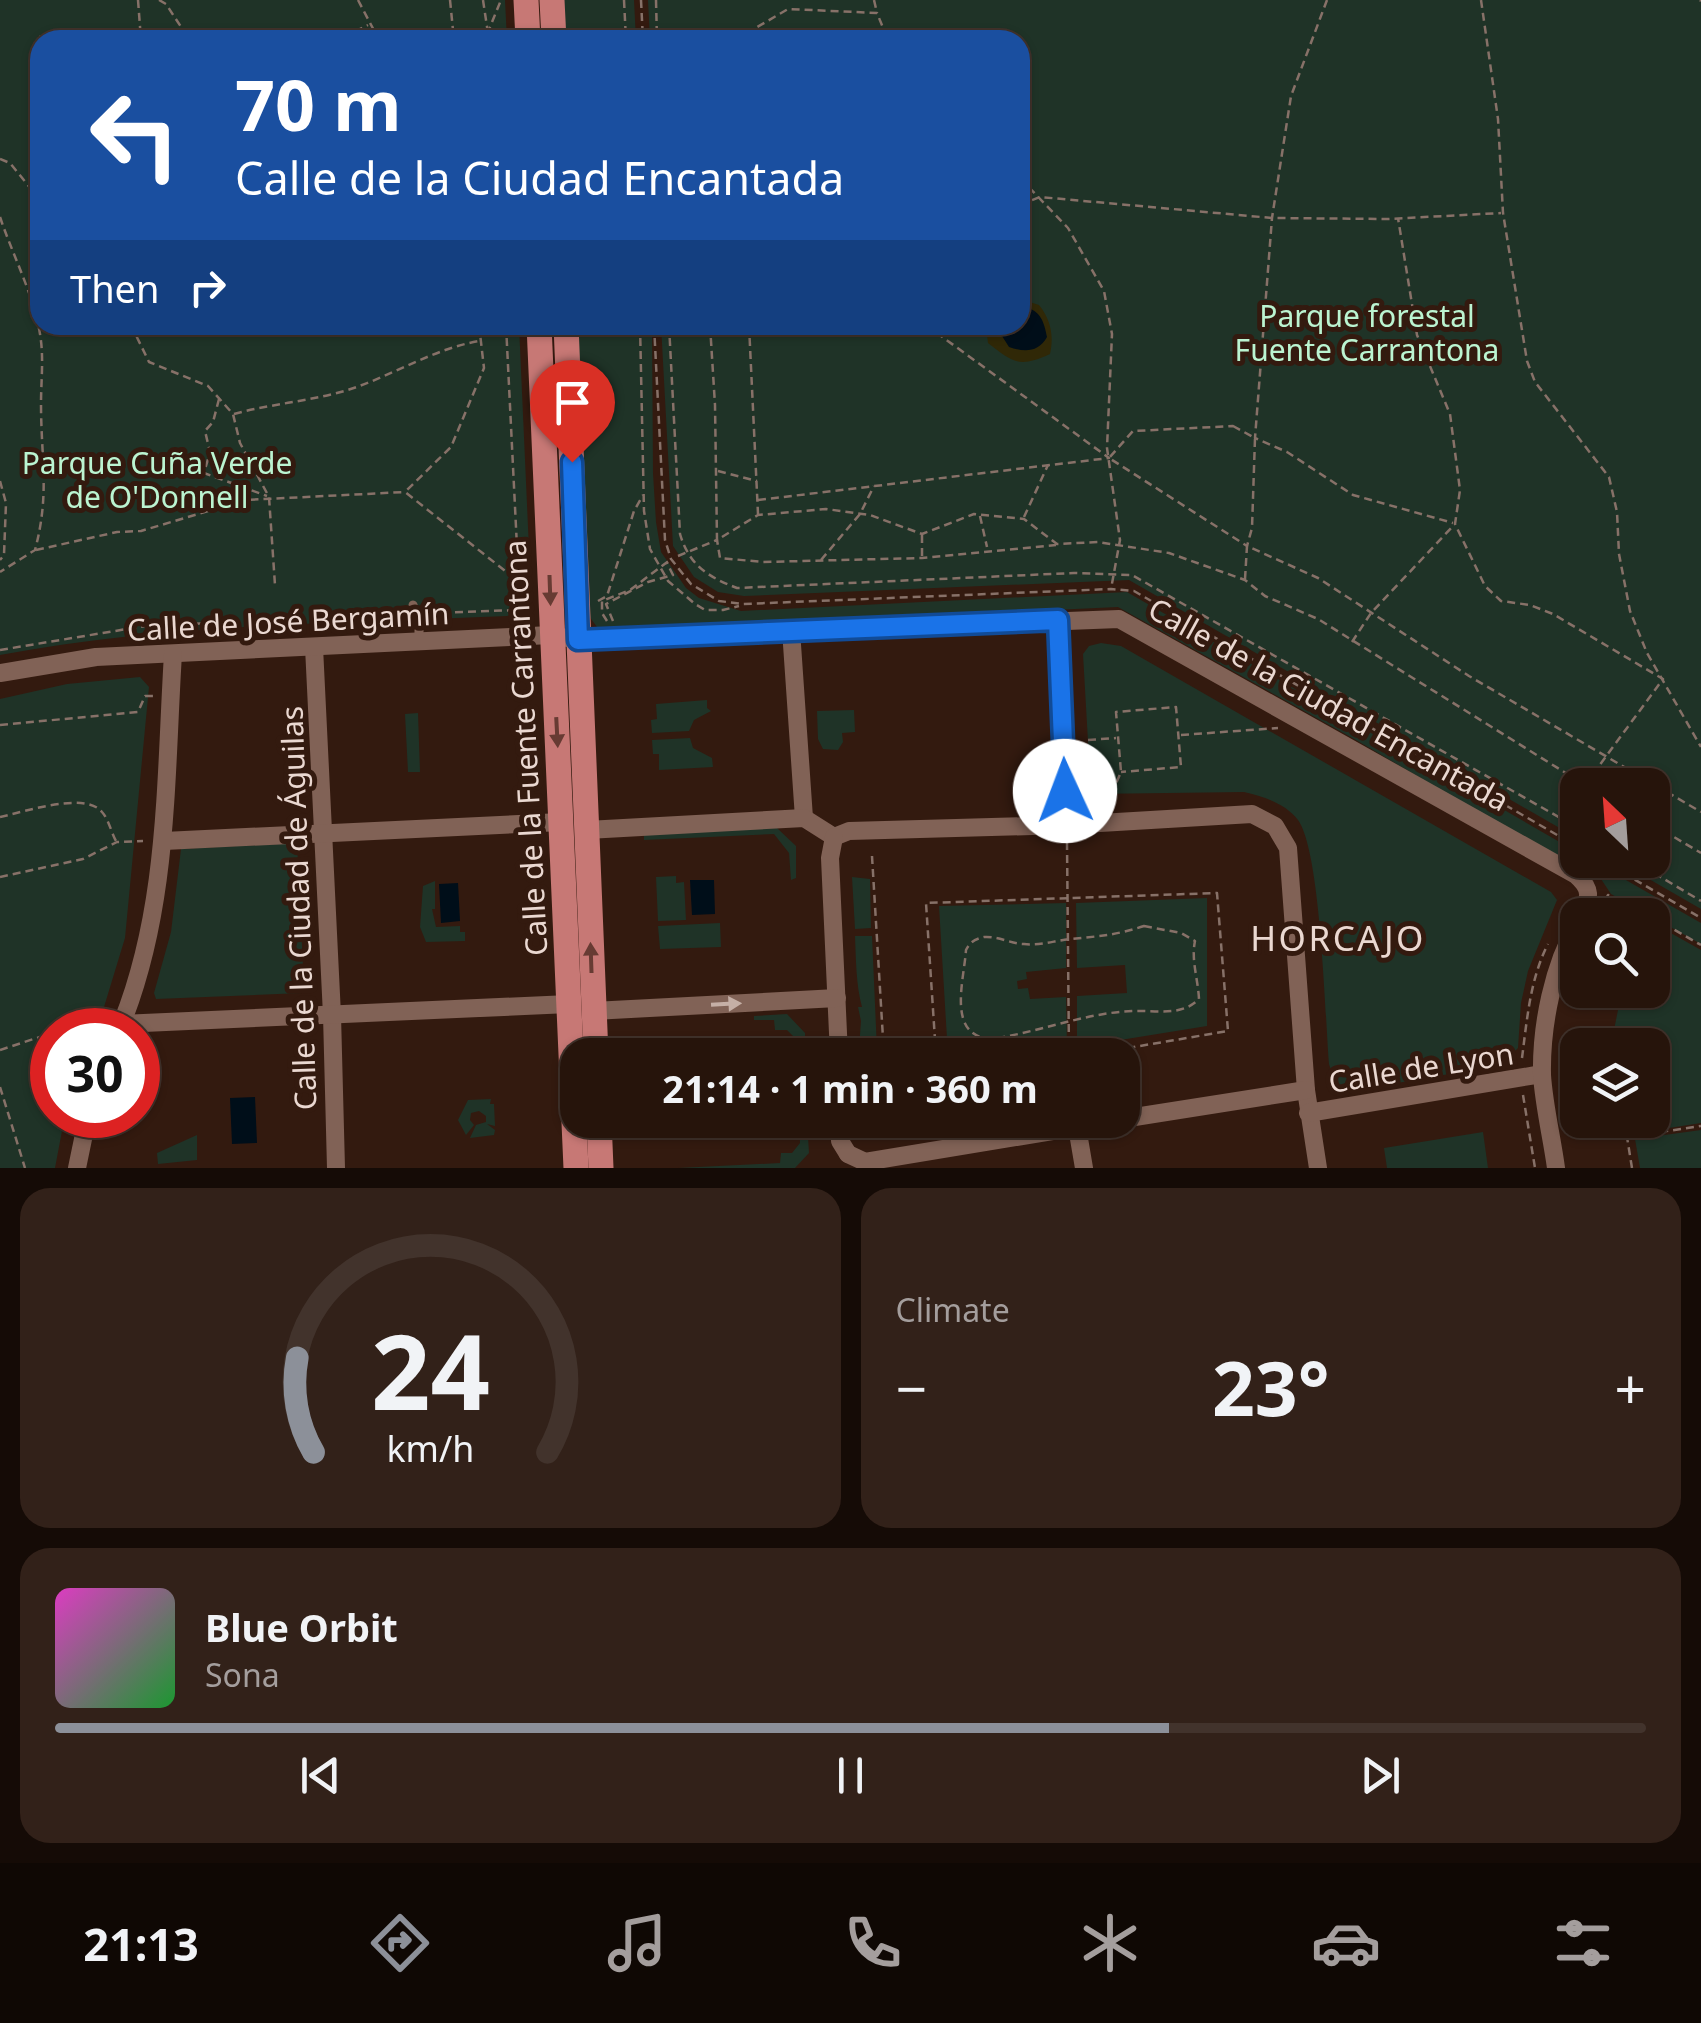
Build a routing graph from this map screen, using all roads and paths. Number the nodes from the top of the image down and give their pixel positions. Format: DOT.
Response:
graph roads {
  1 [pos="138,0"];
  2 [pos="159,0"];
  3 [pos="450,0"];
  4 [pos="484,0"];
  5 [pos="500,0"];
  6 [pos="526,0"];
  7 [pos="552,0"];
  8 [pos="624,0"];
  9 [pos="641,0"];
  10 [pos="656,0"];
  11 [pos="874,0"];
  12 [pos="1327,0"];
  13 [pos="1481,0"];
  14 [pos="356,1"];
  15 [pos="876,13"];
  16 [pos="369,24"];
  17 [pos="141,30"];
  18 [pos="184,30"];
  19 [pos="358,30"];
  20 [pos="372,30"];
  21 [pos="453,30"];
  22 [pos="488,30"];
  23 [pos="489,30"];
  24 [pos="528,30"];
  25 [pos="554,30"];
  26 [pos="626,30"];
  27 [pos="642,30"];
  28 [pos="657,30"];
  29 [pos="752,30"];
  30 [pos="884,30"];
  31 [pos="0,159"];
  32 [pos="30,187"];
  33 [pos="1030,188"];
  34 [pos="1040,197"];
  35 [pos="1030,200"];
  36 [pos="1503,213"];
  37 [pos="0,217"];
  38 [pos="1272,218"];
  39 [pos="1398,218"];
  40 [pos="30,296"];
  41 [pos="40,335"];
  42 [pos="136,335"];
  43 [pos="481,335"];
  44 [pos="506,335"];
  45 [pos="539,335"];
  46 [pos="566,335"];
  47 [pos="640,335"];
  48 [pos="710,335"];
  49 [pos="750,335"];
  50 [pos="941,335"];
  51 [pos="482,340"];
  52 [pos="219,398"];
  53 [pos="233,414"];
  54 [pos="1254,438"];
  55 [pos="1109,458"];
  56 [pos="1048,465"];
  57 [pos="716,470"];
  58 [pos="0,481"];
  59 [pos="757,482"];
  60 [pos="874,486"];
  61 [pos="405,492"];
  62 [pos="644,494"];
  63 [pos="269,497"];
  64 [pos="758,500"];
  65 [pos="860,514"];
  66 [pos="980,514"];
  67 [pos="758,515"];
  68 [pos="1024,519"];
  69 [pos="1455,524"];
  70 [pos="922,534"];
  71 [pos="717,540"];
  72 [pos="1058,544"];
  73 [pos="1118,546"];
  74 [pos="1247,546"];
  75 [pos="34,550"];
  76 [pos="988,550"];
  77 [pos="678,556"];
  78 [pos="922,558"];
  79 [pos="0,560"];
  80 [pos="820,561"];
  81 [pos="659,568"];
  82 [pos="0,572"];
  83 [pos="665,577"];
  84 [pos="518,580"];
  85 [pos="1244,580"];
  86 [pos="275,585"];
  87 [pos="1110,589"];
  88 [pos="597,602"];
  89 [pos="743,604"];
  90 [pos="415,609"];
  91 [pos="520,610"];
  92 [pos="1371,613"];
  93 [pos="1058,620"];
  94 [pos="522,624"];
  95 [pos="614,625"];
  96 [pos="607,627"];
  97 [pos="791,630"];
  98 [pos="552,635"];
  99 [pos="578,640"];
  100 [pos="419,642"];
  101 [pos="1352,642"];
  102 [pos="314,646"];
  103 [pos="0,650"];
  104 [pos="174,654"];
  105 [pos="0,673"];
  106 [pos="1663,680"];
  107 [pos="159,696"];
  108 [pos="0,726"];
  109 [pos="1310,726"];
  110 [pos="1179,735"];
  111 [pos="1118,738"];
  112 [pos="1088,740"];
  113 [pos="1701,747"];
  114 [pos="1608,756"];
  115 [pos="1121,772"];
  116 [pos="1701,812"];
  117 [pos="0,818"];
  118 [pos="804,818"];
  119 [pos="561,822"];
  120 [pos="1098,824"];
  121 [pos="1066,825"];
  122 [pos="586,830"];
  123 [pos="321,833"];
  124 [pos="1670,835"];
  125 [pos="834,837"];
  126 [pos="164,840"];
  127 [pos="117,842"];
  128 [pos="1701,853"];
  129 [pos="872,856"];
  130 [pos="0,876"];
  131 [pos="1632,878"];
  132 [pos="1662,878"];
  133 [pos="1068,897"];
  134 [pos="1589,898"];
  135 [pos="1701,901"];
  136 [pos="1701,918"];
  137 [pos="1670,927"];
  138 [pos="1068,939"];
  139 [pos="1701,944"];
  140 [pos="1560,969"];
  141 [pos="837,998"];
  142 [pos="126,1008"];
  143 [pos="581,1008"];
  144 [pos="332,1015"];
  145 [pos="1069,1022"];
  146 [pos="160,1025"];
  147 [pos="591,1038"];
  148 [pos="838,1038"];
  149 [pos="883,1038"];
  150 [pos="935,1038"];
  151 [pos="1069,1038"];
  152 [pos="30,1040"];
  153 [pos="1140,1046"];
  154 [pos="0,1050"];
  155 [pos="1542,1074"];
  156 [pos="0,1087"];
  157 [pos="1306,1090"];
  158 [pos="1308,1113"];
  159 [pos="1140,1117"];
  160 [pos="1701,1126"];
  161 [pos="83,1138"];
  162 [pos="600,1138"];
  163 [pos="840,1138"];
  164 [pos="1010,1138"];
  165 [pos="1079,1138"];
  166 [pos="848,1154"];
  167 [pos="24,1168"];
  168 [pos="77,1168"];
  169 [pos="336,1168"];
  170 [pos="576,1168"];
  171 [pos="602,1168"];
  172 [pos="834,1168"];
  173 [pos="1084,1168"];
  174 [pos="1318,1168"];
  175 [pos="1556,1168"];
  176 [pos="1632,1168"];
  1 -- 17 [label="path"];
  2 -- 18 [label="path"];
  3 -- 21 [label="path"];
  4 -- 22 [label="path"];
  5 -- 23 [label="path"];
  6 -- 24 [label="main road"];
  7 -- 25 [label="main road"];
  8 -- 26 [label="path"];
  9 -- 27 [label="path"];
  10 -- 28 [label="path"];
  11 -- 15 [label="path"];
  12 -- 38 [label="path"];
  13 -- 36 [label="path"];
  14 -- 16 [label="path"];
  15 -- 29 [label="path"];
  15 -- 30 [label="path"];
  16 -- 19 [label="path"];
  16 -- 20 [label="path"];
  31 -- 32 [label="path"];
  33 -- 34 [label="path"];
  34 -- 35 [label="path"];
  34 -- 38 [label="path"];
  34 -- 55 [label="path"];
  36 -- 39 [label="path"];
  36 -- 106 [label="path"];
  37 -- 40 [label="path"];
  38 -- 39 [label="path"];
  38 -- 54 [label="path"];
  39 -- 69 [label="path"];
  41 -- 75 [label="path"];
  42 -- 52 [label="path"];
  43 -- 51 [label="path"];
  44 -- 84 [label="path"];
  45 -- 98 [label="main road, Calle de la Fuente Carrantona, one-way"];
  46 -- 99 [label="main road, Calle de la Fuente Carrantona"];
  47 -- 62 [label="path"];
  48 -- 57 [label="path"];
  49 -- 59 [label="path"];
  50 -- 55 [label="path"];
  51 -- 53 [label="path"];
  51 -- 61 [label="path"];
  52 -- 53 [label="path"];
  52 -- 63 [label="path"];
  53 -- 63 [label="path"];
  54 -- 55 [label="path"];
  54 -- 69 [label="path"];
  54 -- 74 [label="path"];
  55 -- 56 [label="path"];
  55 -- 73 [label="path"];
  55 -- 74 [label="path"];
  56 -- 60 [label="path"];
  56 -- 68 [label="path"];
  57 -- 59 [label="path"];
  57 -- 71 [label="path"];
  58 -- 79 [label="path"];
  59 -- 64 [label="path"];
  60 -- 64 [label="path"];
  60 -- 65 [label="path"];
  61 -- 63 [label="path"];
  61 -- 84 [label="path"];
  62 -- 81 [label="path"];
  62 -- 88 [label="path"];
  63 -- 75 [label="path"];
  63 -- 86 [label="path"];
  64 -- 67 [label="path"];
  65 -- 67 [label="path"];
  65 -- 70 [label="path"];
  65 -- 80 [label="path"];
  66 -- 68 [label="path"];
  66 -- 70 [label="path"];
  66 -- 76 [label="path"];
  67 -- 71 [label="path"];
  68 -- 72 [label="path"];
  69 -- 92 [label="path"];
  69 -- 106 [label="path"];
  70 -- 78 [label="path"];
  71 -- 77 [label="path"];
  71 -- 80 [label="path"];
  72 -- 73 [label="path"];
  72 -- 76 [label="path"];
  73 -- 85 [label="path"];
  73 -- 87 [label="path"];
  74 -- 85 [label="path"];
  74 -- 92 [label="path"];
  75 -- 82 [label="path"];
  76 -- 78 [label="path"];
  78 -- 80 [label="path"];
  81 -- 83 [label="path"];
  81 -- 83 [label="path"];
  81 -- 96 [label="path"];
  83 -- 89 [label="path"];
  83 -- 95 [label="path"];
  84 -- 91 [label="path"];
  85 -- 101 [label="path"];
  90 -- 91 [label="path"];
  90 -- 100 [label="lane"];
  90 -- 103 [label="path"];
  91 -- 94 [label="path"];
  92 -- 101 [label="path"];
  92 -- 114 [label="path"];
  93 -- 97 [label="street, Calle de la Ciudad Encantada"];
  93 -- 109 [label="street, Calle de la Ciudad Encantada"];
  93 -- 121 [label="street"];
  97 -- 99 [label="street, Calle de la Ciudad Encantada"];
  97 -- 118 [label="street"];
  98 -- 99 [label="street, Calle de José Bergamín"];
  98 -- 100 [label="street, Calle de José Bergamín"];
  98 -- 119 [label="main road, Calle de la Fuente Carrantona, one-way"];
  99 -- 122 [label="main road, Calle de la Fuente Carrantona"];
  100 -- 102 [label="street, Calle de José Bergamín"];
  101 -- 114 [label="path"];
  102 -- 104 [label="street, Calle de José Bergamín"];
  102 -- 123 [label="street, Calle de la Ciudad de Águilas"];
  104 -- 105 [label="street, Calle de José Bergamín"];
  104 -- 126 [label="street"];
  106 -- 113 [label="path"];
  106 -- 114 [label="path"];
  107 -- 108 [label="path"];
  109 -- 110 [label="path"];
  109 -- 134 [label="street, Calle de la Ciudad Encantada"];
  110 -- 111 [label="path"];
  110 -- 115 [label="path"];
  111 -- 112 [label="path"];
  111 -- 115 [label="path"];
  114 -- 116 [label="path"];
  115 -- 120 [label="path"];
  117 -- 127 [label="path"];
  118 -- 122 [label="street"];
  118 -- 125 [label="street"];
  119 -- 123 [label="street"];
  119 -- 143 [label="main road, Calle de la Fuente Carrantona"];
  120 -- 121 [label="street"];
  120 -- 157 [label="street"];
  121 -- 125 [label="street"];
  121 -- 133 [label="path"];
  143 -- 122 [label="main road, Calle de la Fuente Carrantona, one-way"];
  123 -- 126 [label="street"];
  123 -- 144 [label="street, Calle de la Ciudad de Águilas"];
  124 -- 128 [label="path"];
  125 -- 141 [label="street"];
  126 -- 127 [label="path"];
  126 -- 142 [label="street"];
  127 -- 130 [label="path"];
  129 -- 149 [label="path"];
  131 -- 136 [label="path"];
  132 -- 135 [label="path"];
  133 -- 138 [label="path"];
  133 -- 150 [label="path"];
  133 -- 153 [label="path"];
  137 -- 139 [label="path"];
  138 -- 145 [label="path"];
  138 -- 145 [label="path"];
  138 -- 145 [label="path"];
  140 -- 155 [label="street"];
  143 -- 141 [label="street, one-way"];
  141 -- 148 [label="street"];
  143 -- 144 [label="street"];
  143 -- 147 [label="main road, Calle de la Fuente Carrantona"];
  143 -- 170 [label="main road, Calle de la Fuente Carrantona"];
  144 -- 146 [label="street"];
  144 -- 169 [label="street, Calle de la Ciudad de Águilas"];
  145 -- 151 [label="path"];
  152 -- 154 [label="path"];
  155 -- 158 [label="street, Calle de Lyon"];
  155 -- 175 [label="street"];
  156 -- 167 [label="path"];
  157 -- 158 [label="street"];
  157 -- 159 [label="street, Calle de Lyon"];
  158 -- 174 [label="street"];
  160 -- 176 [label="path"];
  161 -- 168 [label="street"];
  162 -- 171 [label="main road"];
  163 -- 166 [label="street"];
  164 -- 166 [label="street, Calle de Lyon"];
  165 -- 173 [label="street"];
  166 -- 172 [label="street"];
}
